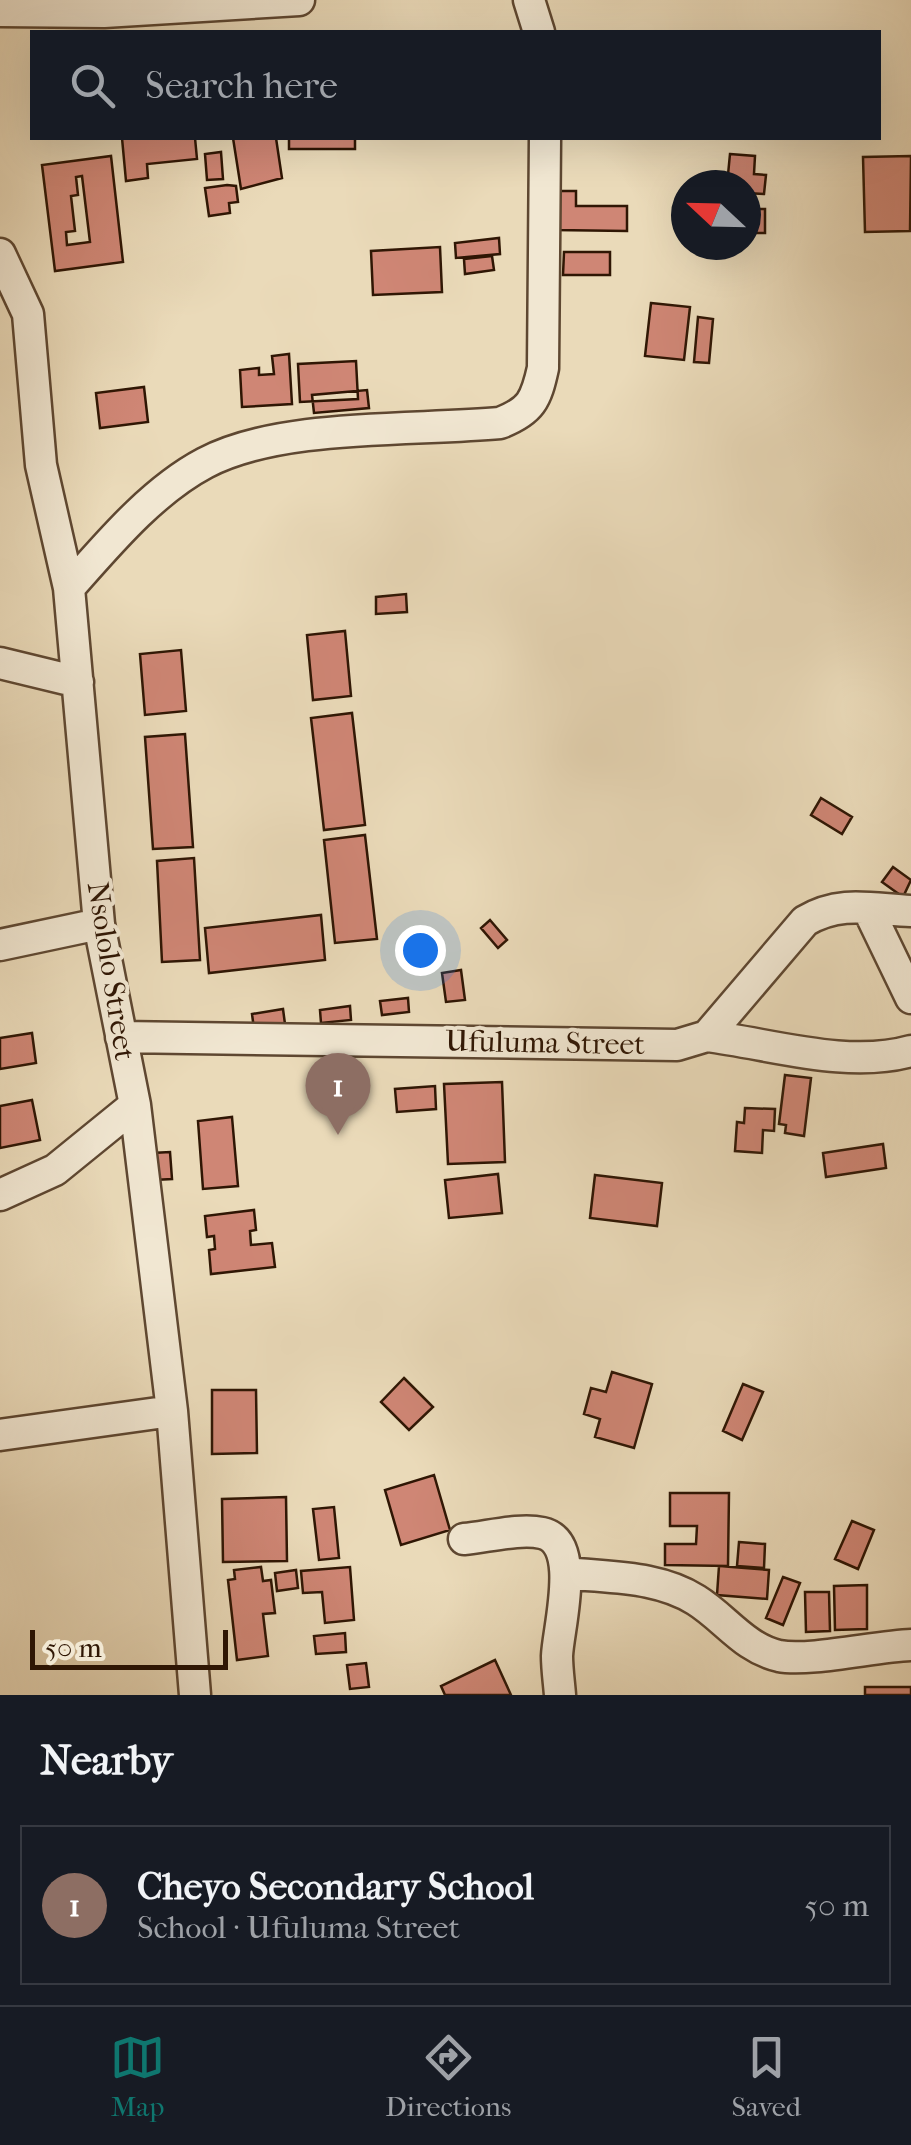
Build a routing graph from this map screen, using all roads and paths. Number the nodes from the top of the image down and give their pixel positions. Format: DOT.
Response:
graph roads {
  1 [pos="300,0"];
  2 [pos="529,0"];
  3 [pos="0,10"];
  4 [pos="538,30"];
  5 [pos="545,140"];
  6 [pos="0,254"];
  7 [pos="69,588"];
  8 [pos="0,662"];
  9 [pos="78,682"];
  10 [pos="868,909"];
  11 [pos="911,911"];
  12 [pos="99,924"];
  13 [pos="0,945"];
  14 [pos="911,998"];
  15 [pos="120,1036"];
  16 [pos="706,1036"];
  17 [pos="911,1051"];
  18 [pos="135,1105"];
  19 [pos="0,1196"];
  20 [pos="172,1411"];
  21 [pos="0,1435"];
  22 [pos="464,1539"];
  23 [pos="567,1573"];
  24 [pos="911,1644"];
  25 [pos="194,1695"];
  26 [pos="560,1695"];
  1 -- 3 [label="street"];
  2 -- 4 [label="street"];
  5 -- 7 [label="street"];
  6 -- 7 [label="street, Nsololo Street"];
  7 -- 9 [label="street, Nsololo Street"];
  8 -- 9 [label="street"];
  9 -- 12 [label="street, Nsololo Street"];
  10 -- 11 [label="street"];
  10 -- 14 [label="street"];
  10 -- 16 [label="street"];
  12 -- 13 [label="street"];
  12 -- 15 [label="street, Nsololo Street"];
  15 -- 16 [label="street, Ufuluma Street"];
  15 -- 18 [label="street, Nsololo Street"];
  16 -- 17 [label="street, Ufuluma Street"];
  18 -- 19 [label="street"];
  18 -- 20 [label="street, Nsololo Street"];
  20 -- 21 [label="street"];
  20 -- 25 [label="street, Nsololo Street"];
  22 -- 23 [label="street"];
  23 -- 24 [label="street"];
  23 -- 26 [label="street"];
}
